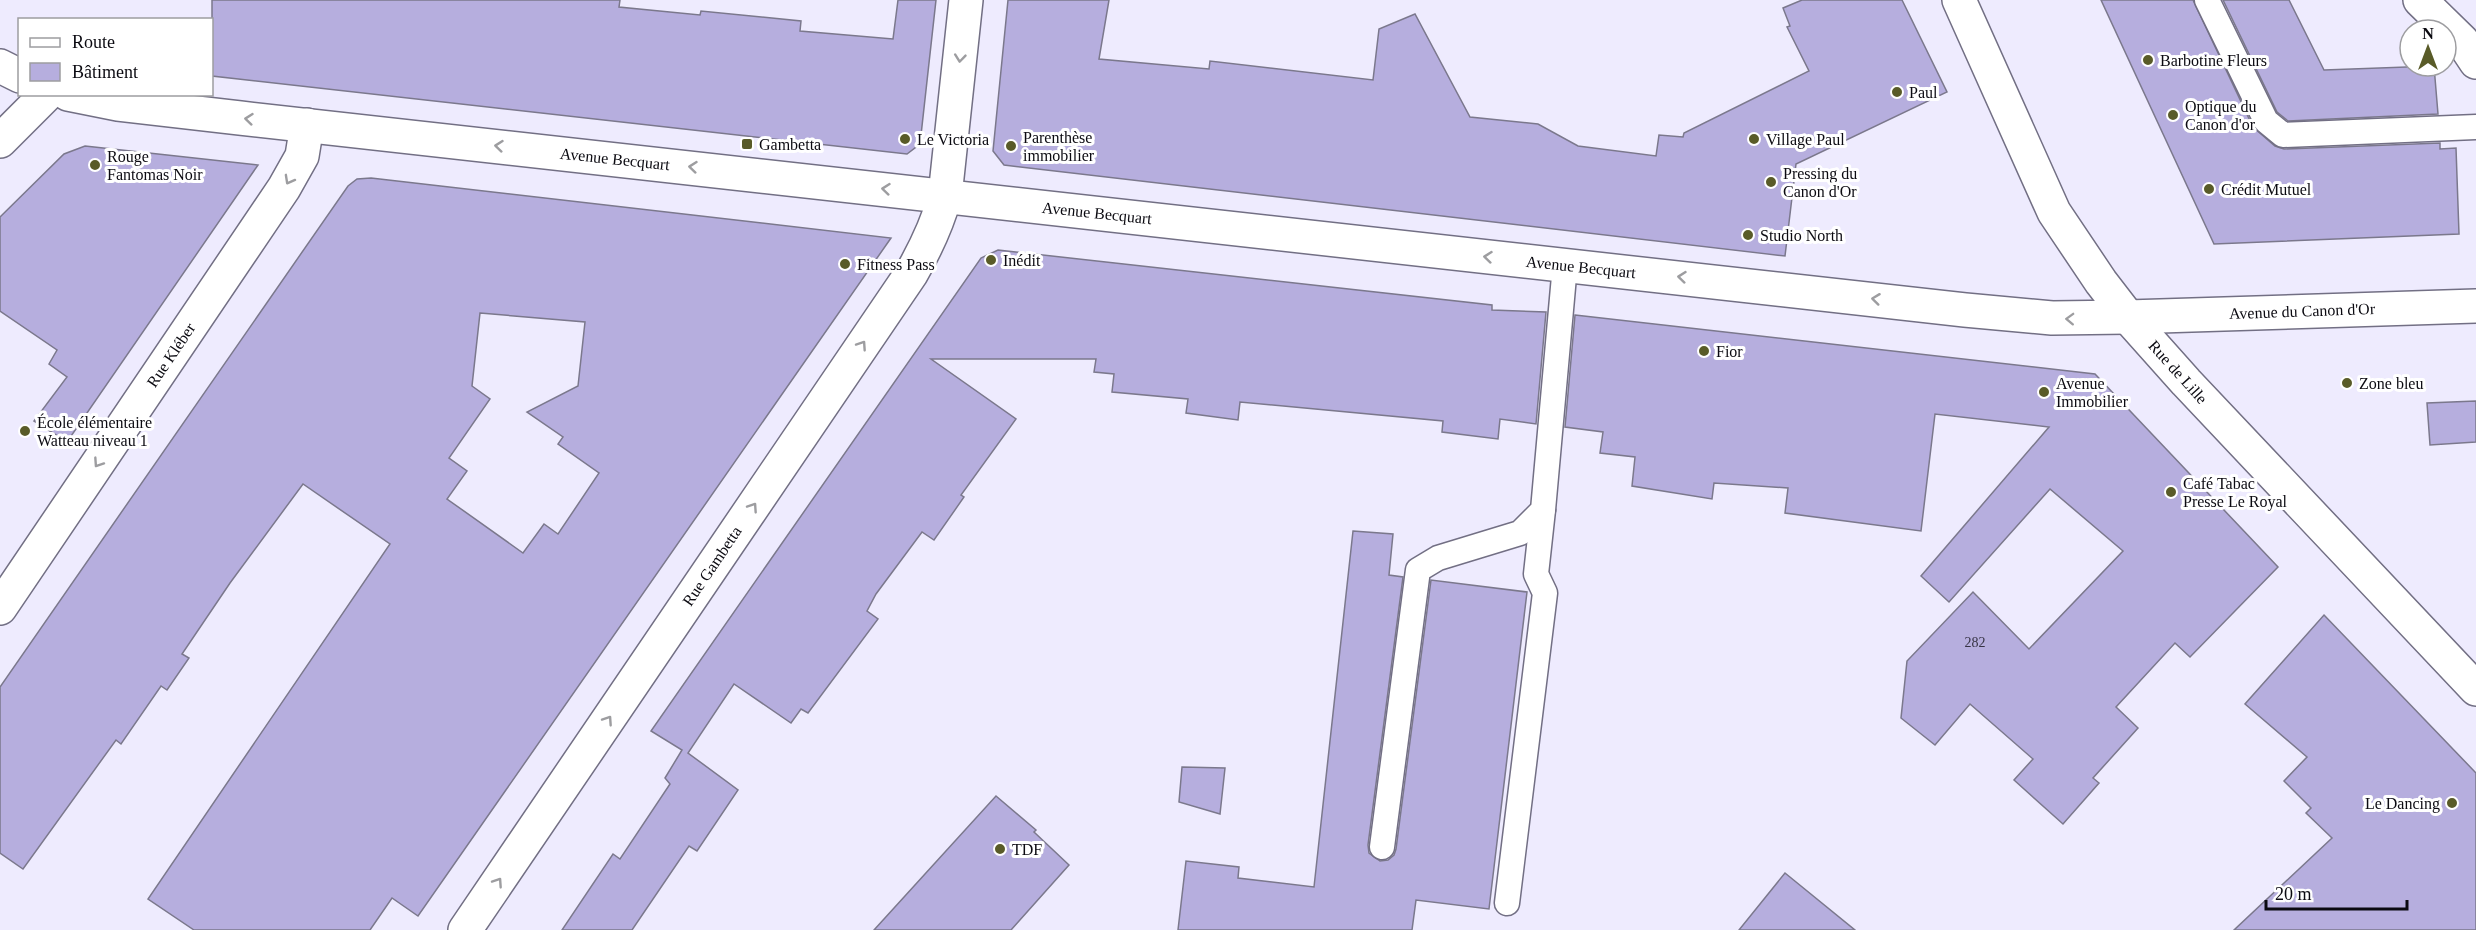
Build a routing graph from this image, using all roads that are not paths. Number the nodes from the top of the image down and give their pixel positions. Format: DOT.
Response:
graph roads {
  1 [pos="966,0"];
  2 [pos="1959,0"];
  3 [pos="2207,0"];
  4 [pos="2420,0"];
  5 [pos="2476,62"];
  6 [pos="0,66"];
  7 [pos="18,75"];
  8 [pos="44,96"];
  9 [pos="78,96"];
  10 [pos="307,125"];
  11 [pos="2476,127"];
  12 [pos="0,141"];
  13 [pos="945,196"];
  14 [pos="1565,265"];
  15 [pos="2476,306"];
  16 [pos="2128,317"];
  17 [pos="1543,510"];
  18 [pos="0,608"];
  19 [pos="2476,689"];
  20 [pos="1382,847"];
  21 [pos="1507,903"];
  22 [pos="465,930"];
  1 -- 13 [label="street, Rue Gambetta, one-way"];
  2 -- 16 [label="street, Rue de Lille"];
  3 -- 11 [label="lane"];
  4 -- 5 [label="street"];
  6 -- 7 [label="street"];
  8 -- 12 [label="street"];
  10 -- 9 [label="street, Avenue Becquart, one-way"];
  13 -- 10 [label="street, Avenue Becquart, one-way"];
  10 -- 18 [label="street, Rue Kléber, one-way"];
  14 -- 13 [label="street, Avenue Becquart, one-way"];
  22 -- 13 [label="street, Rue Gambetta, one-way"];
  16 -- 14 [label="street, Avenue Becquart, one-way"];
  14 -- 17 [label="lane"];
  15 -- 16 [label="street, Avenue du Canon d'Or"];
  16 -- 19 [label="street, Rue de Lille"];
  17 -- 20 [label="lane"];
  17 -- 21 [label="lane"];
}
